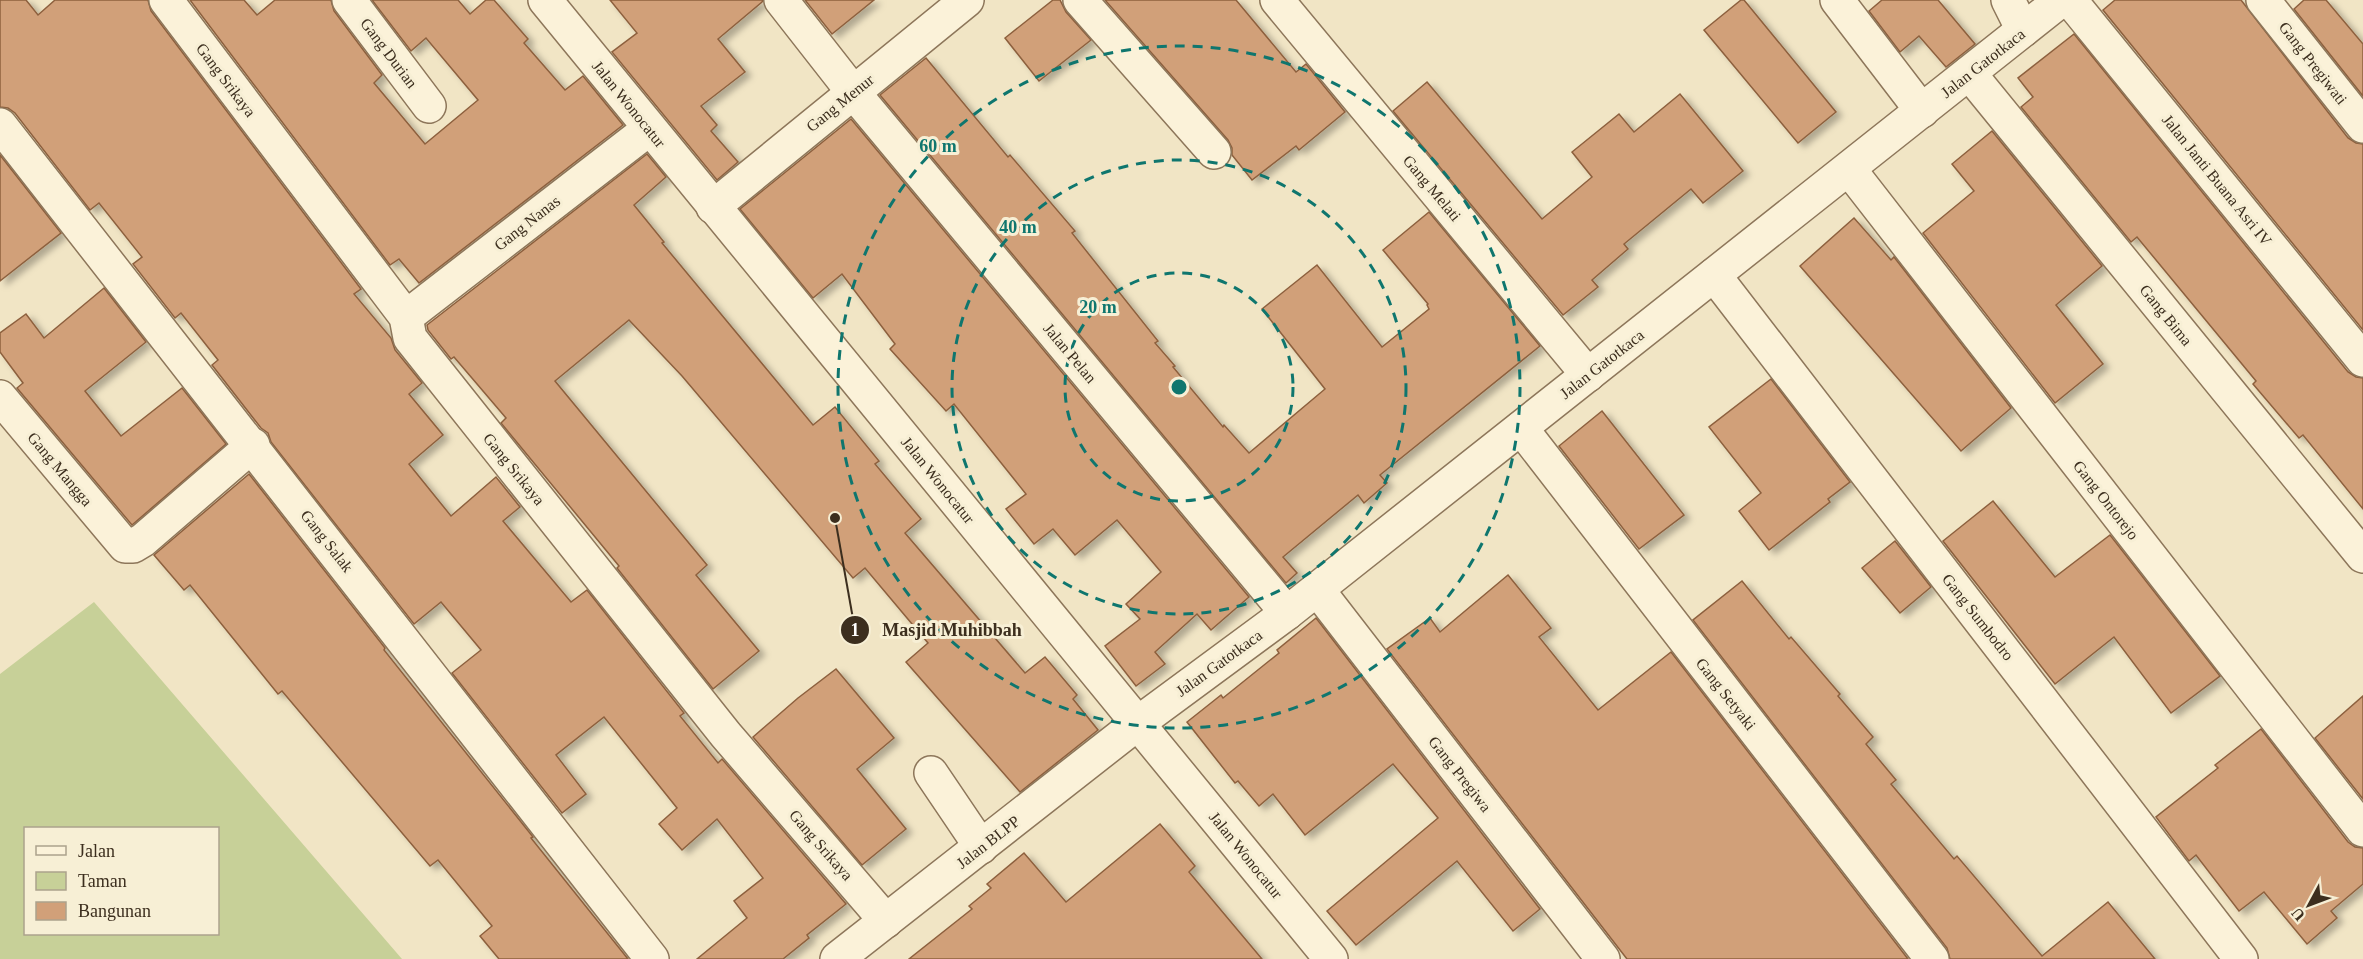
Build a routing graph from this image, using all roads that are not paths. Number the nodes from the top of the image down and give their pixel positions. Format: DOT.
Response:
graph roads {
  1 [pos="166,0"];
  2 [pos="349,0"];
  3 [pos="545,0"];
  4 [pos="781,0"];
  5 [pos="968,0"];
  6 [pos="1080,0"];
  7 [pos="1277,0"];
  8 [pos="1837,0"];
  9 [pos="2008,0"];
  10 [pos="2061,0"];
  11 [pos="2070,0"];
  12 [pos="2263,0"];
  13 [pos="2023,30"];
  14 [pos="1969,74"];
  15 [pos="853,93"];
  16 [pos="429,106"];
  17 [pos="1922,111"];
  18 [pos="0,124"];
  19 [pos="2363,126"];
  20 [pos="649,129"];
  21 [pos="1214,152"];
  22 [pos="1849,169"];
  23 [pos="713,207"];
  24 [pos="1714,275"];
  25 [pos="406,317"];
  26 [pos="2363,360"];
  27 [pos="1588,375"];
  28 [pos="0,397"];
  29 [pos="1521,428"];
  30 [pos="253,445"];
  31 [pos="2363,556"];
  32 [pos="1317,589"];
  33 [pos="1287,613"];
  34 [pos="1138,723"];
  35 [pos="931,773"];
  36 [pos="2363,830"];
  37 [pos="981,847"];
  38 [pos="886,921"];
  39 [pos="652,959"];
  40 [pos="837,959"];
  41 [pos="1331,959"];
  42 [pos="1603,959"];
  43 [pos="1932,959"];
  44 [pos="2241,959"];
  1 -- 25 [label="street, Gang Srikaya"];
  2 -- 16 [label="street, Gang Durian"];
  3 -- 20 [label="street, Jalan Wonocatur"];
  4 -- 15 [label="street, Jalan Pelan"];
  5 -- 15 [label="street, Gang Menur"];
  6 -- 21 [label="street"];
  7 -- 27 [label="street, Gang Melati"];
  8 -- 17 [label="street"];
  9 -- 13 [label="street"];
  10 -- 13 [label="street, Jalan Gatotkaca"];
  11 -- 26 [label="street, Jalan Janti Buana Asri IV"];
  12 -- 19 [label="street, Gang Pregiwati"];
  13 -- 14 [label="street, Jalan Gatotkaca"];
  14 -- 17 [label="street, Jalan Gatotkaca"];
  14 -- 31 [label="street, Gang Bima"];
  15 -- 23 [label="street, Gang Menur"];
  15 -- 33 [label="street, Jalan Pelan"];
  17 -- 22 [label="street, Jalan Gatotkaca"];
  18 -- 30 [label="street, Gang Salak"];
  20 -- 23 [label="street, Jalan Wonocatur"];
  20 -- 25 [label="street, Gang Nanas"];
  22 -- 24 [label="street, Jalan Gatotkaca"];
  22 -- 36 [label="street, Gang Ontorejo"];
  23 -- 34 [label="street, Jalan Wonocatur"];
  24 -- 27 [label="street, Jalan Gatotkaca"];
  24 -- 44 [label="street, Gang Sumbodro"];
  25 -- 38 [label="street, Gang Srikaya"];
  27 -- 29 [label="street, Jalan Gatotkaca"];
  28 -- 30 [label="street, Gang Mangga"];
  29 -- 32 [label="street, Jalan Gatotkaca"];
  29 -- 43 [label="street, Gang Setyaki"];
  30 -- 39 [label="street, Gang Salak"];
  32 -- 33 [label="street, Jalan Gatotkaca"];
  32 -- 42 [label="street, Gang Pregiwa"];
  33 -- 34 [label="street, Jalan Gatotkaca"];
  34 -- 37 [label="street, Jalan BLPP"];
  34 -- 41 [label="street, Jalan Wonocatur"];
  35 -- 37 [label="street"];
  37 -- 38 [label="street, Jalan BLPP"];
  38 -- 40 [label="street, Jalan BLPP"];
}
